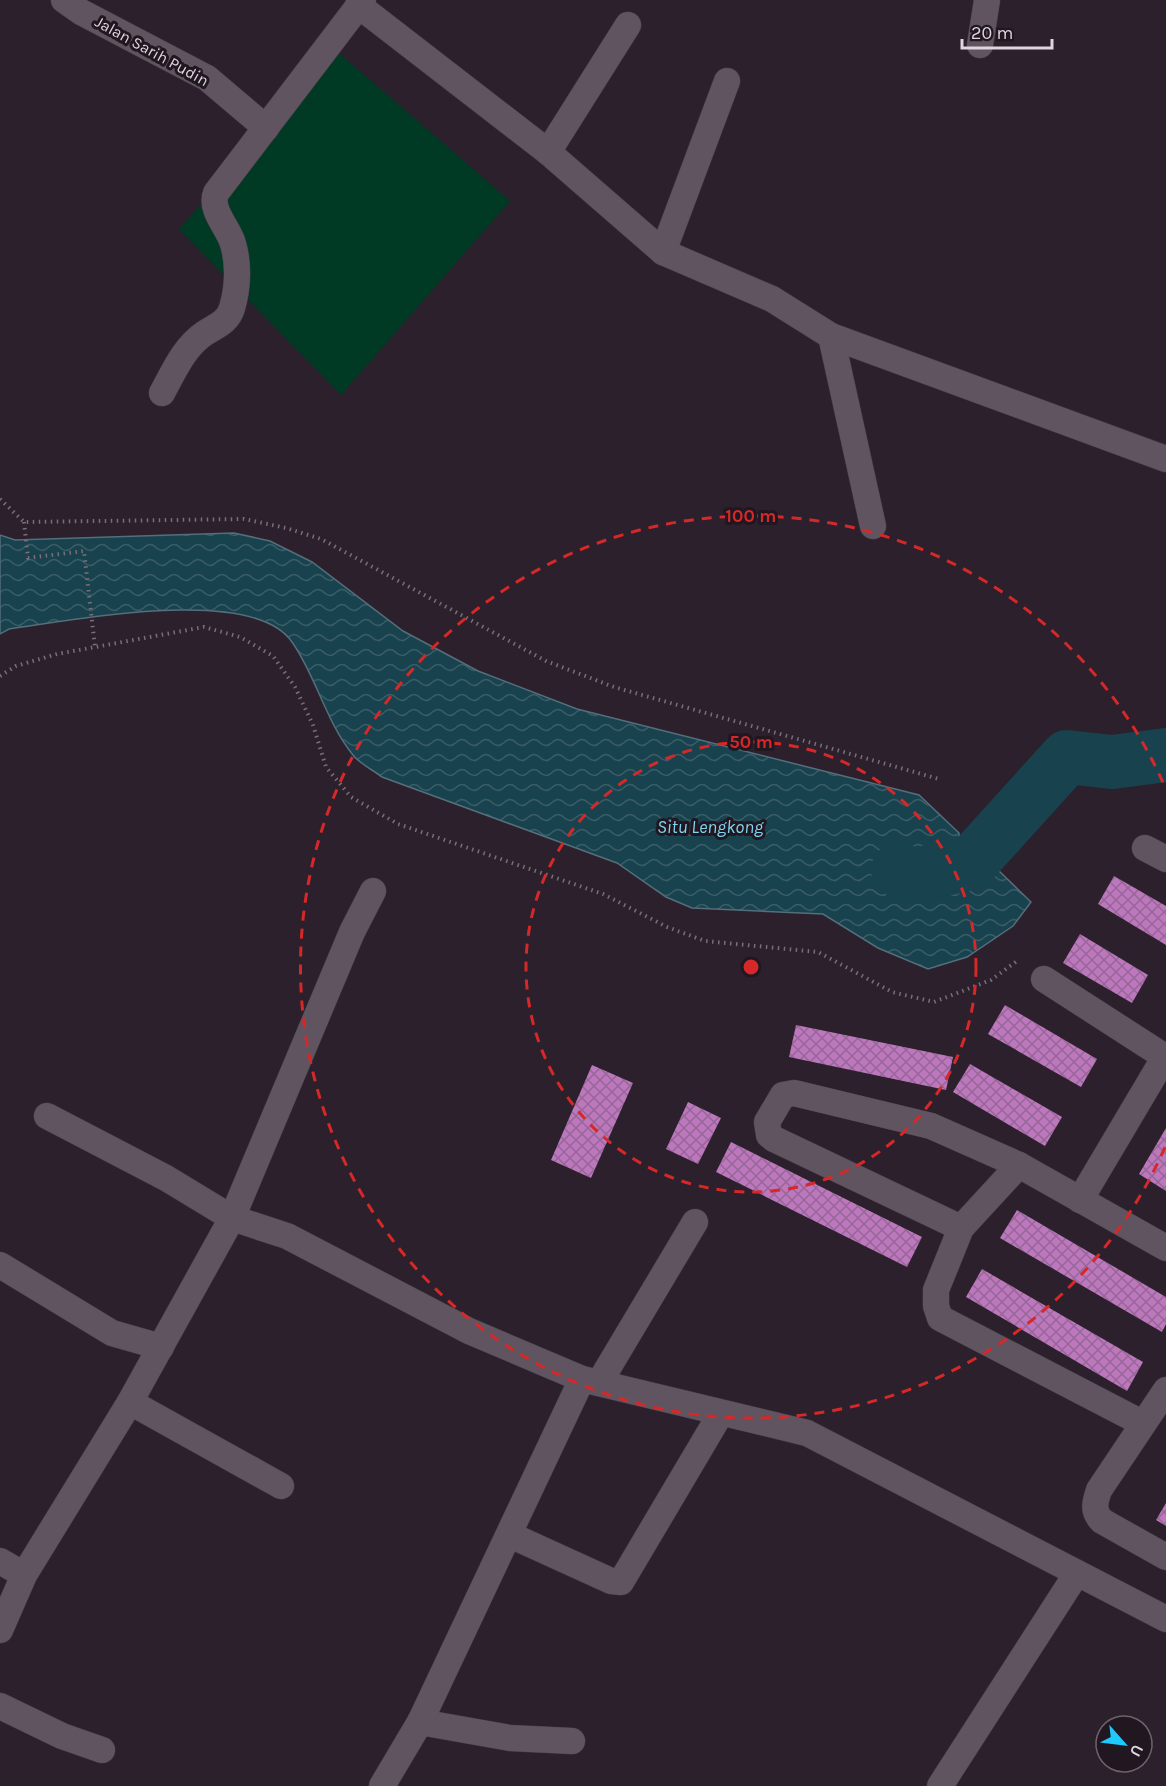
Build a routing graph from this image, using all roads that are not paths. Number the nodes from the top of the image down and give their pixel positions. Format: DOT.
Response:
graph roads {
  1 [pos="64,0"];
  2 [pos="987,0"];
  3 [pos="360,3"];
  4 [pos="628,25"];
  5 [pos="980,45"];
  6 [pos="727,81"];
  7 [pos="266,128"];
  8 [pos="548,152"];
  9 [pos="663,252"];
  10 [pos="831,336"];
  11 [pos="162,393"];
  12 [pos="1166,459"];
  13 [pos="873,526"];
  14 [pos="373,891"];
  15 [pos="1044,979"];
  16 [pos="1166,1056"];
  17 [pos="47,1116"];
  18 [pos="1019,1165"];
  19 [pos="1080,1200"];
  20 [pos="232,1218"];
  21 [pos="695,1222"];
  22 [pos="961,1228"];
  23 [pos="1166,1248"];
  24 [pos="0,1265"];
  25 [pos="161,1347"];
  26 [pos="590,1381"];
  27 [pos="1166,1390"];
  28 [pos="130,1402"];
  29 [pos="721,1413"];
  30 [pos="1142,1422"];
  31 [pos="281,1485"];
  32 [pos="510,1535"];
  33 [pos="1166,1557"];
  34 [pos="0,1561"];
  35 [pos="1077,1573"];
  36 [pos="24,1575"];
  37 [pos="1166,1619"];
  38 [pos="0,1630"];
  39 [pos="0,1706"];
  40 [pos="420,1722"];
  41 [pos="572,1741"];
  42 [pos="102,1750"];
  43 [pos="382,1786"];
  44 [pos="940,1786"];
  1 -- 7 [label="street, Jalan Sarih Pudin"];
  2 -- 5 [label="street"];
  3 -- 7 [label="street"];
  3 -- 8 [label="street"];
  4 -- 8 [label="street"];
  6 -- 9 [label="street"];
  7 -- 11 [label="street"];
  8 -- 9 [label="street"];
  9 -- 10 [label="street"];
  10 -- 12 [label="street"];
  10 -- 13 [label="street"];
  14 -- 20 [label="street"];
  15 -- 16 [label="street"];
  16 -- 19 [label="street"];
  17 -- 20 [label="street"];
  18 -- 19 [label="street"];
  18 -- 22 [label="street"];
  18 -- 22 [label="street"];
  19 -- 23 [label="street"];
  20 -- 25 [label="street"];
  20 -- 26 [label="street"];
  21 -- 26 [label="street"];
  22 -- 30 [label="street"];
  24 -- 25 [label="street"];
  25 -- 28 [label="street"];
  26 -- 29 [label="street"];
  26 -- 32 [label="street"];
  27 -- 30 [label="street"];
  28 -- 31 [label="street"];
  28 -- 36 [label="street"];
  29 -- 32 [label="street"];
  29 -- 35 [label="street"];
  30 -- 33 [label="street"];
  32 -- 40 [label="street"];
  34 -- 36 [label="street"];
  35 -- 37 [label="street"];
  35 -- 44 [label="street"];
  36 -- 38 [label="street"];
  39 -- 42 [label="street"];
  40 -- 41 [label="street"];
  40 -- 43 [label="street"];
}
